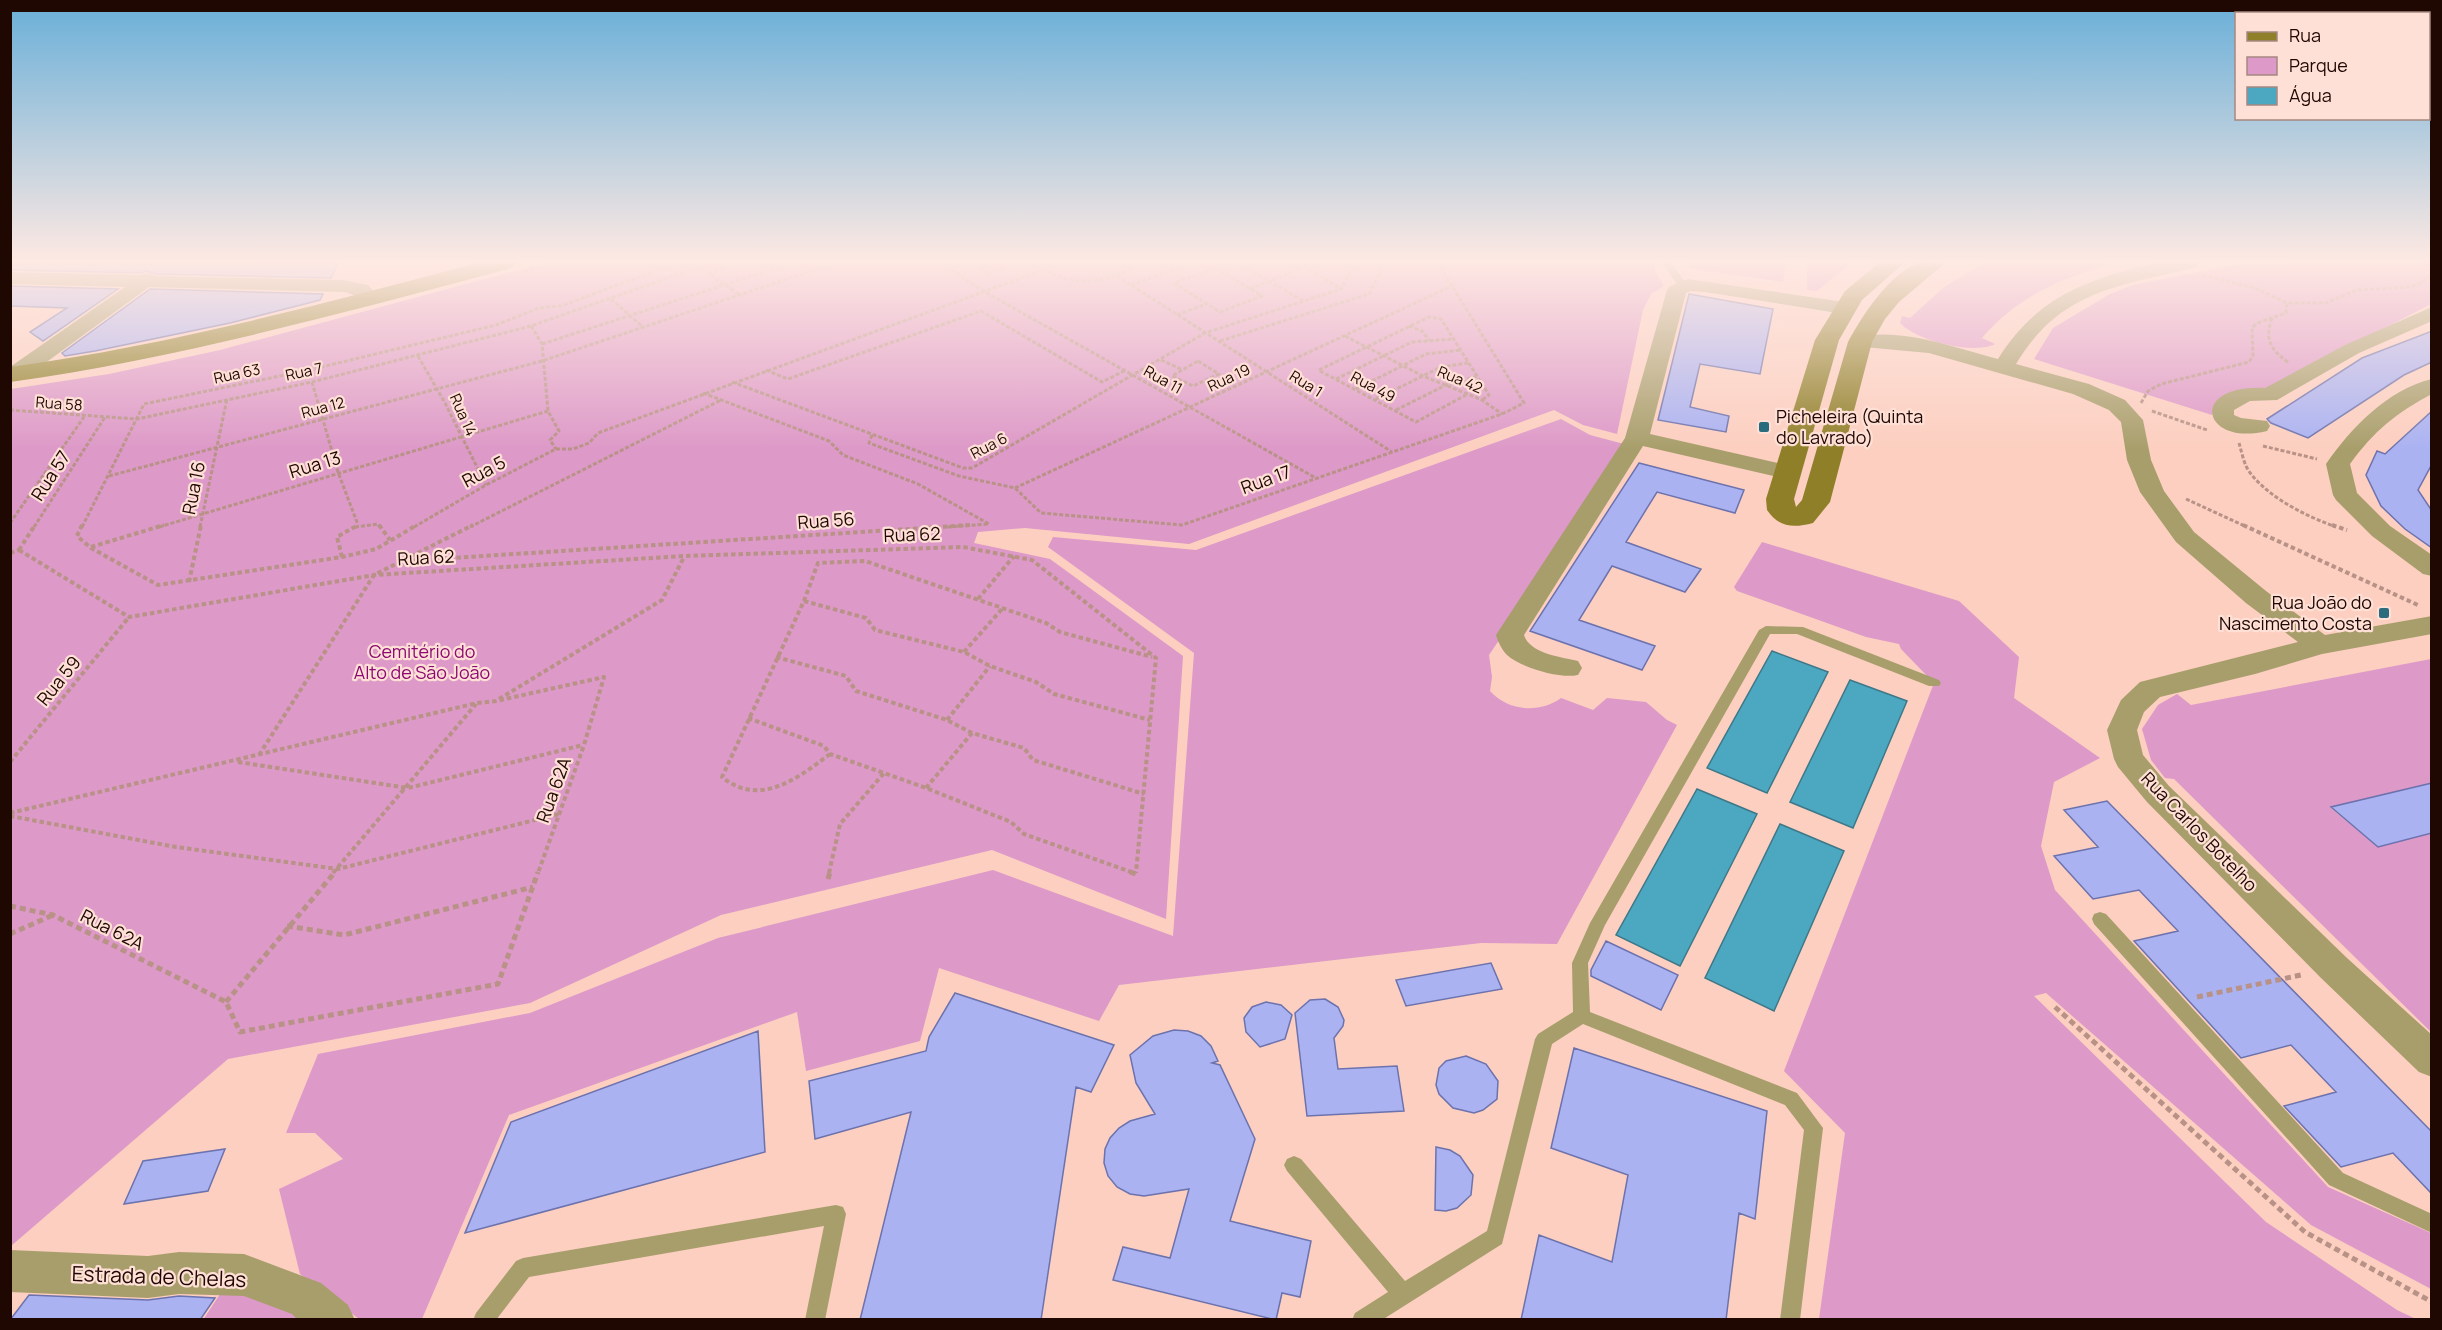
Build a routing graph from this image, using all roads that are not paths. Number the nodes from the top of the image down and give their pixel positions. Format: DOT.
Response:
graph roads {
  1 [pos="82,325"];
  2 [pos="262,325"];
  3 [pos="1667,325"];
  4 [pos="1836,325"];
  5 [pos="1870,325"];
  6 [pos="2035,325"];
  7 [pos="2405,325"];
  8 [pos="1866,331"];
  9 [pos="2010,357"];
  10 [pos="12,375"];
  11 [pos="2432,385"];
  12 [pos="2259,426"];
  13 [pos="1638,438"];
  14 [pos="1787,472"];
  15 [pos="2432,568"];
  16 [pos="2426,616"];
  17 [pos="2320,645"];
  18 [pos="1568,668"];
  19 [pos="1934,683"];
  20 [pos="2100,919"];
  21 [pos="1582,1016"];
  22 [pos="2432,1060"];
  23 [pos="1294,1165"];
  24 [pos="2432,1224"];
  25 [pos="10,1271"];
  26 [pos="1403,1294"];
  27 [pos="333,1320"];
  28 [pos="483,1320"];
  29 [pos="815,1320"];
  30 [pos="1362,1320"];
  31 [pos="1790,1320"];
  1 -- 10 [label="street"];
  2 -- 10 [label="main road"];
  3 -- 13 [label="street"];
  4 -- 14 [label="main road"];
  5 -- 8 [label="main road"];
  6 -- 9 [label="street"];
  7 -- 12 [label="street"];
  8 -- 9 [label="street"];
  8 -- 14 [label="main road"];
  9 -- 17 [label="street"];
  11 -- 15 [label="street"];
  13 -- 14 [label="street"];
  13 -- 18 [label="street"];
  16 -- 17 [label="street, Rua Carlos Botelho"];
  17 -- 22 [label="street, Rua Carlos Botelho"];
  19 -- 21 [label="lane"];
  20 -- 24 [label="lane"];
  21 -- 26 [label="lane"];
  21 -- 31 [label="lane"];
  23 -- 26 [label="lane"];
  25 -- 27 [label="street, Estrada de Chelas"];
  26 -- 30 [label="lane"];
  28 -- 29 [label="lane"];
}
